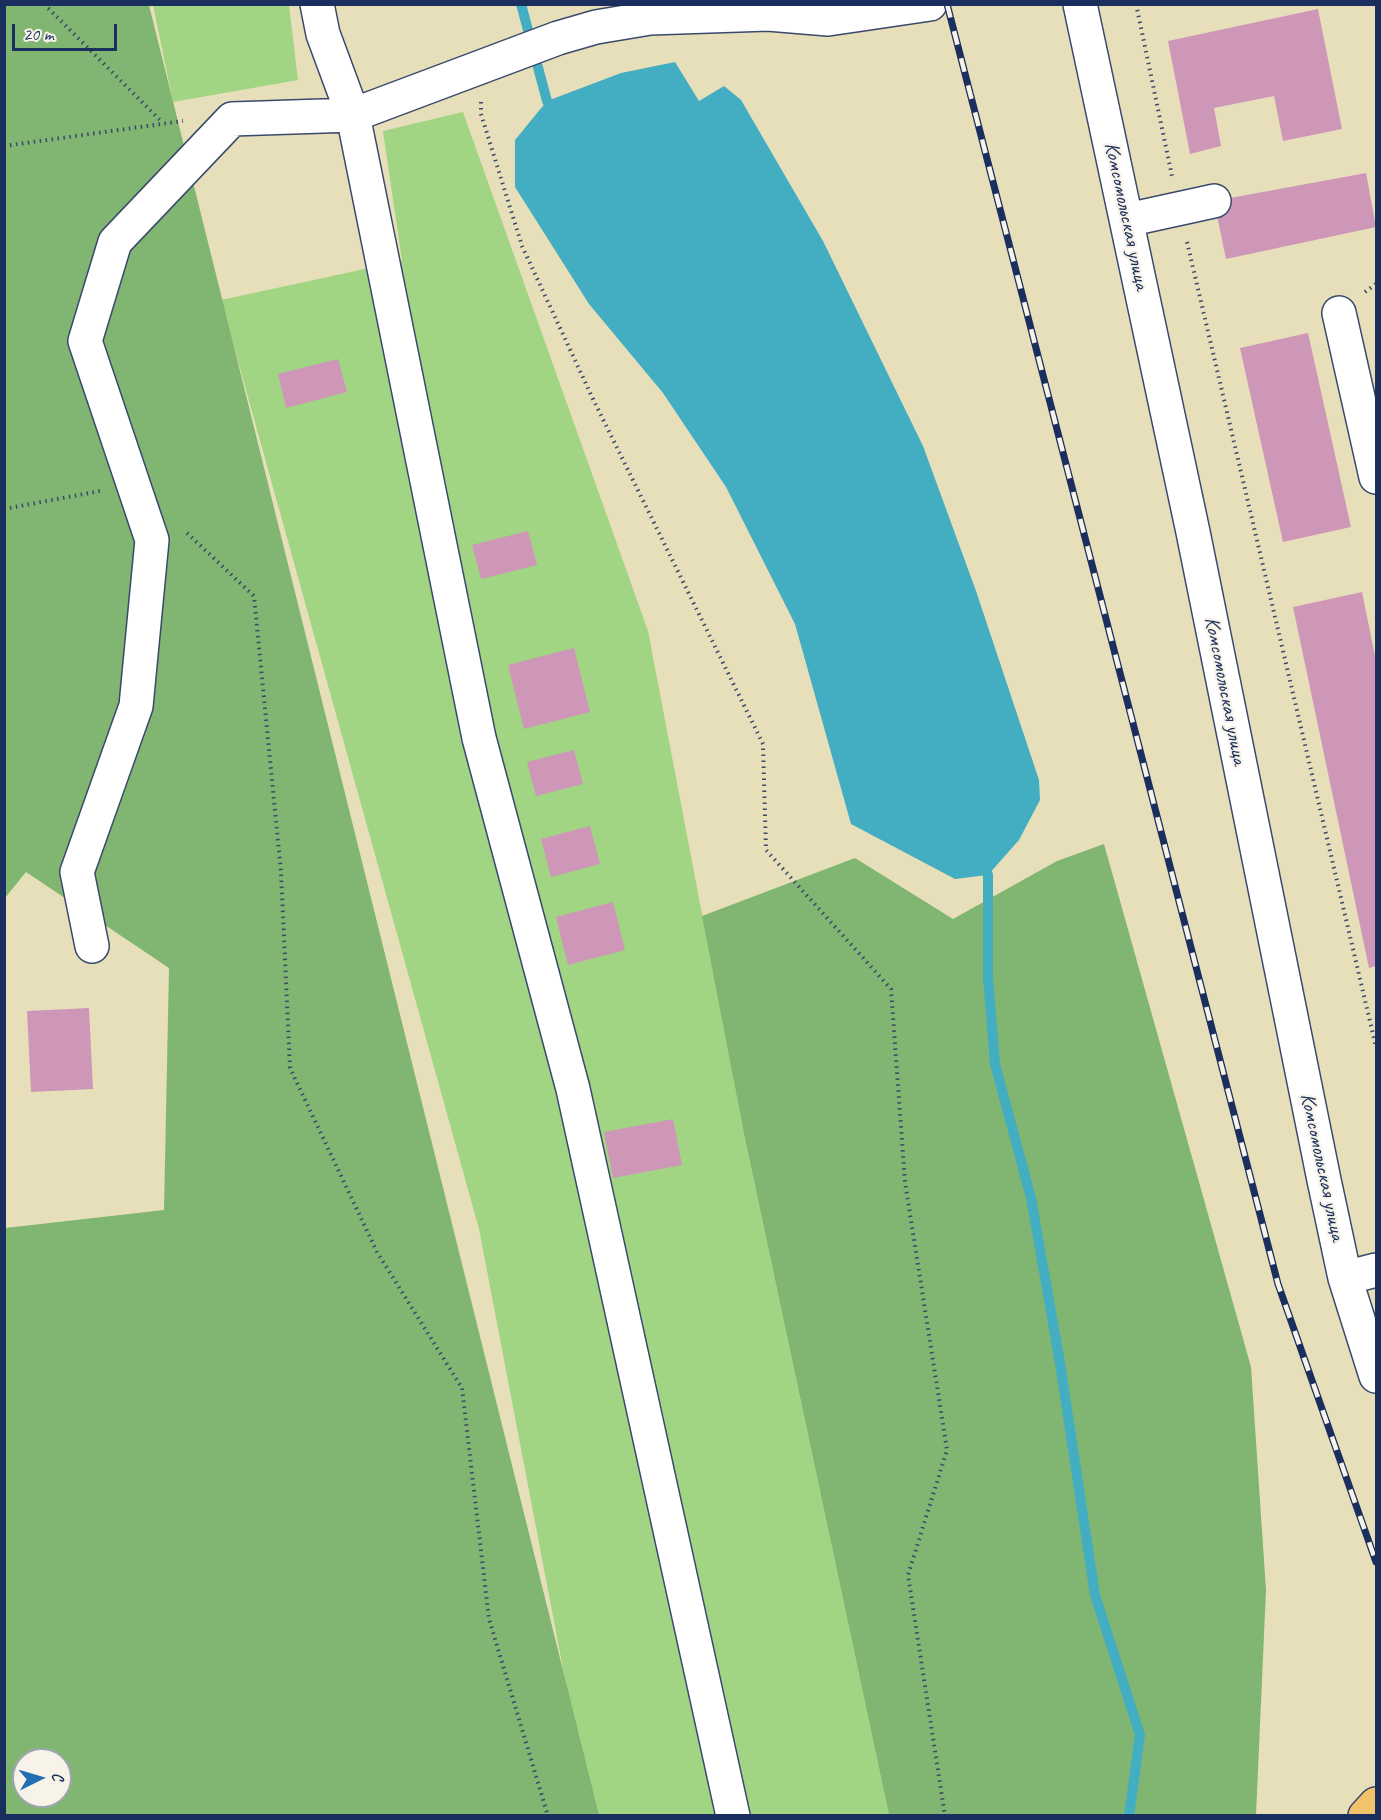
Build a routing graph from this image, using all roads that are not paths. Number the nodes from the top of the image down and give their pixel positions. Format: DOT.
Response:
graph roads {
  1 [pos="316,4"];
  2 [pos="930,4"];
  3 [pos="1080,4"];
  4 [pos="352,115"];
  5 [pos="1214,201"];
  6 [pos="1127,220"];
  7 [pos="1339,313"];
  8 [pos="1377,477"];
  9 [pos="92,946"];
  10 [pos="1377,1270"];
  11 [pos="1346,1278"];
  12 [pos="1377,1376"];
  13 [pos="1377,1804"];
  14 [pos="733,1815"];
  15 [pos="1365,1815"];
  1 -- 4 [label="street"];
  2 -- 4 [label="street"];
  3 -- 6 [label="street, Комсомольская улица"];
  4 -- 9 [label="street"];
  4 -- 14 [label="street"];
  5 -- 6 [label="street"];
  6 -- 11 [label="street, Комсомольская улица"];
  7 -- 8 [label="street"];
  10 -- 11 [label="street"];
  11 -- 12 [label="street, Комсомольская улица"];
  13 -- 15 [label="main road"];
}
